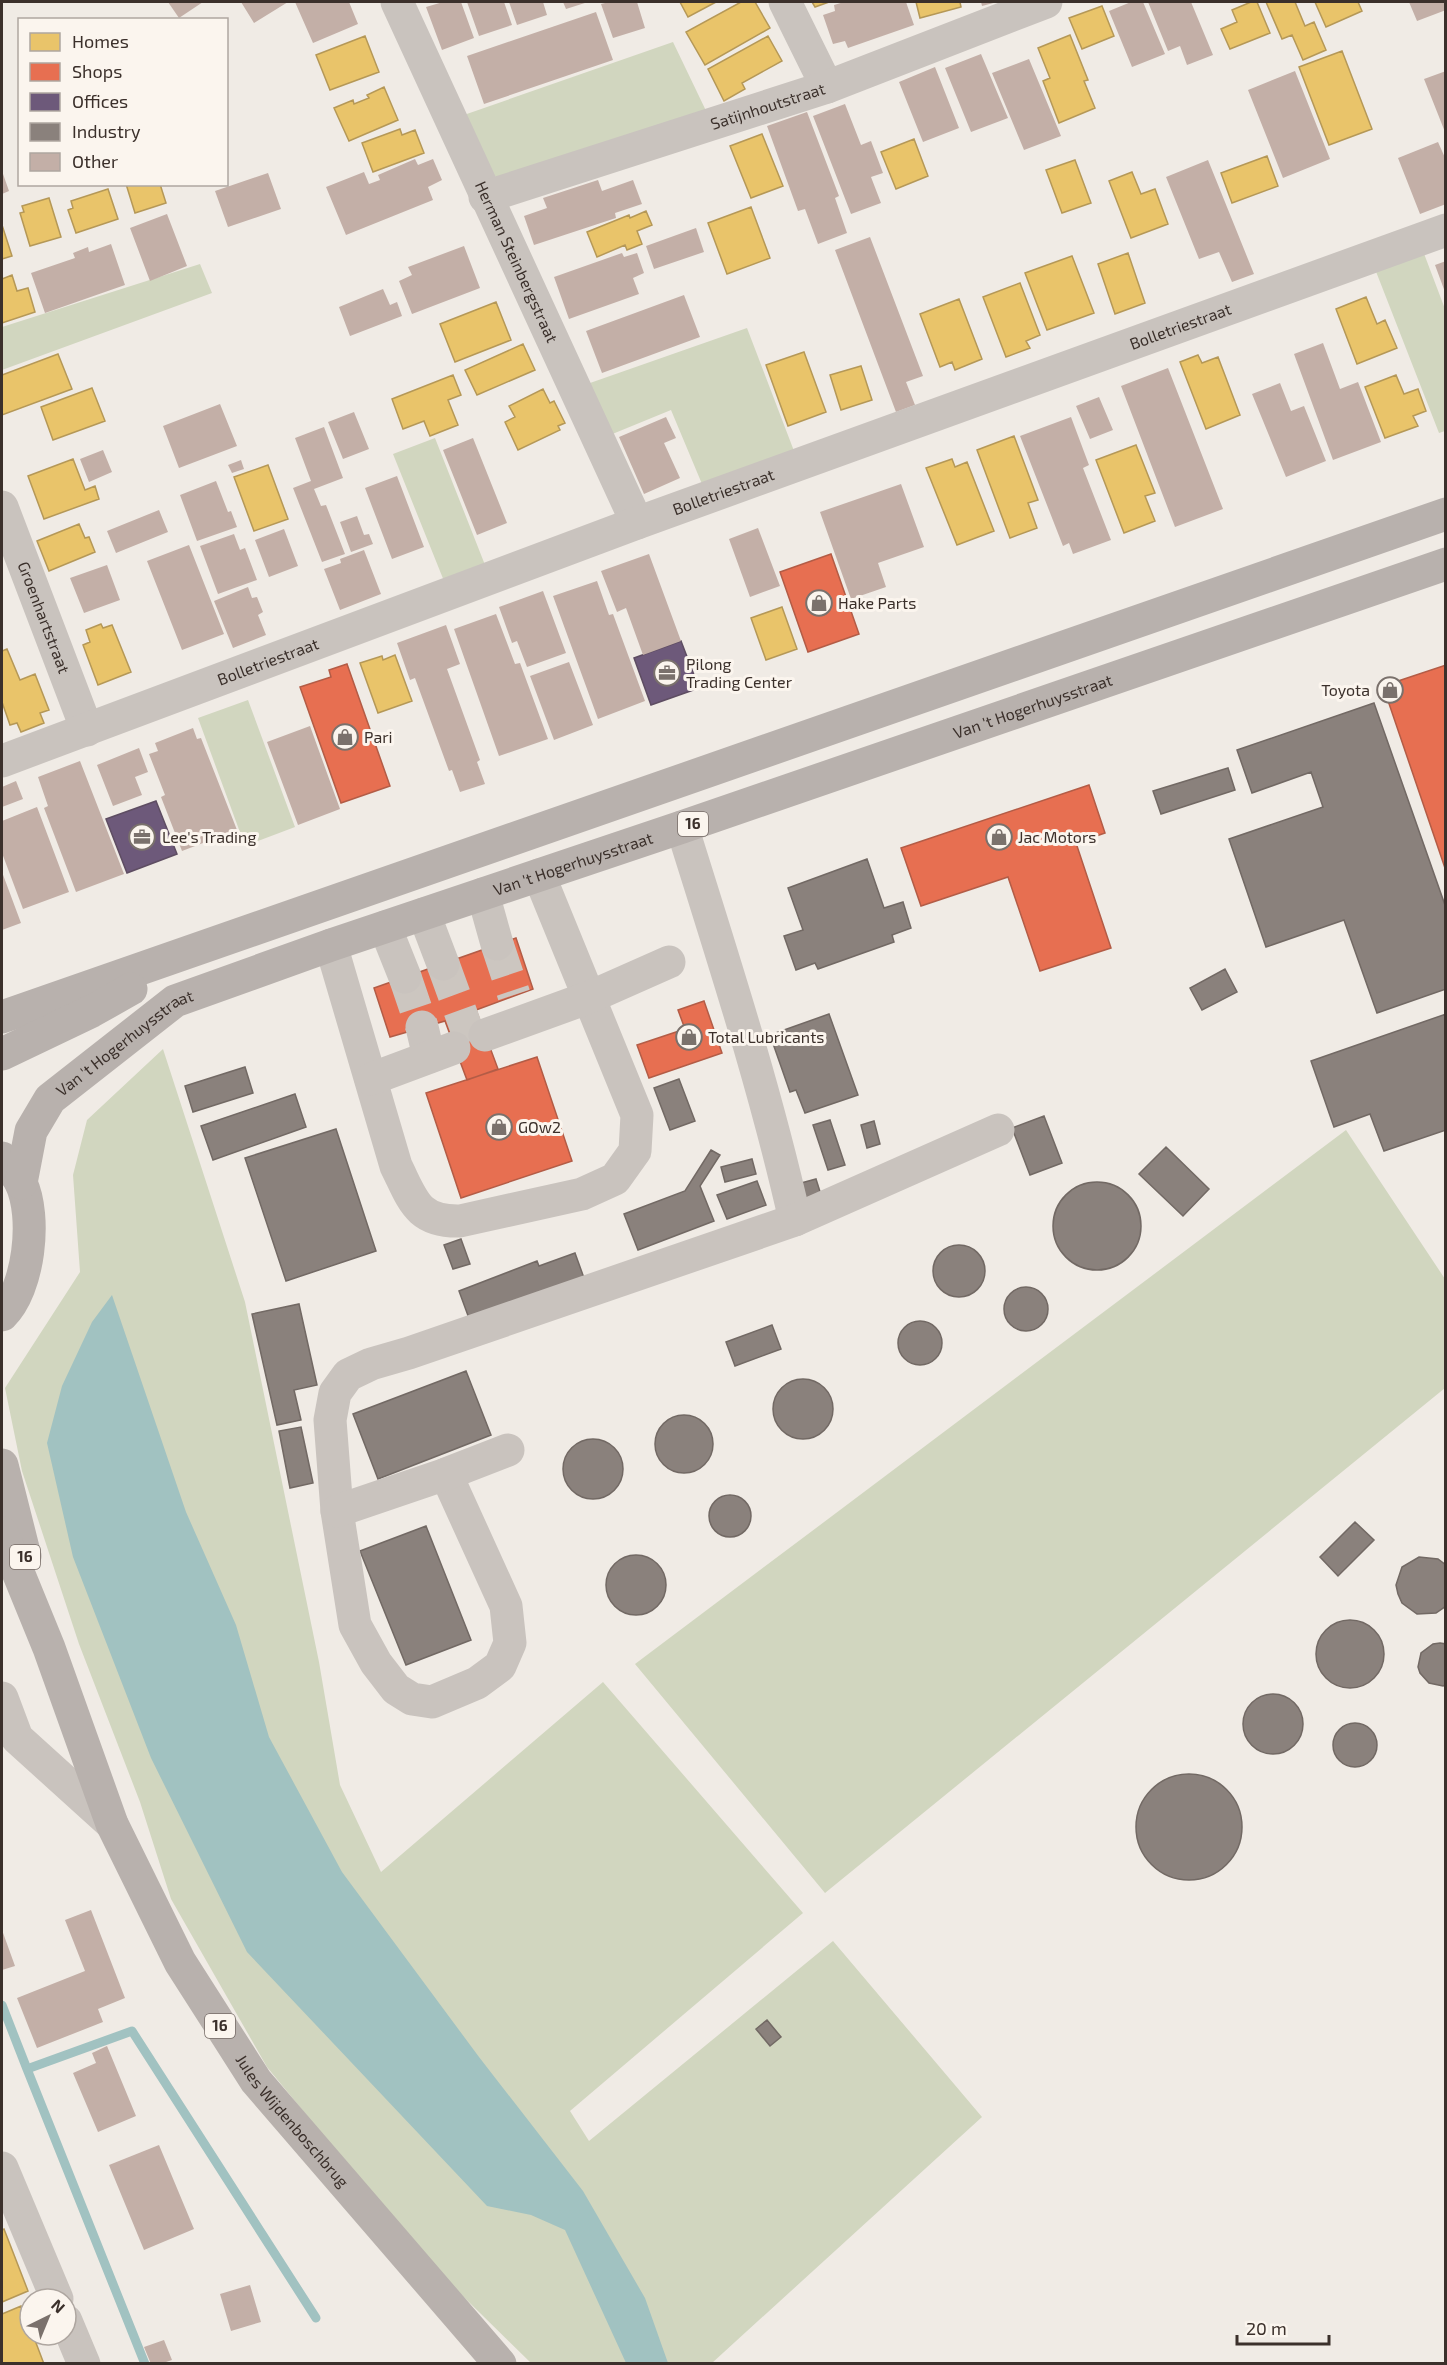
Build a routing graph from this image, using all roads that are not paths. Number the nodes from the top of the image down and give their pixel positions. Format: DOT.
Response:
graph roads {
  1 [pos="397,2"];
  2 [pos="785,2"];
  3 [pos="1046,2"];
  4 [pos="827,87"];
  5 [pos="485,197"];
  6 [pos="1446,230"];
  7 [pos="2,507"];
  8 [pos="1446,514"];
  9 [pos="637,523"];
  10 [pos="1446,564"];
  11 [pos="87,730"];
  12 [pos="2,761"];
  13 [pos="682,827"];
  14 [pos="540,875"];
  15 [pos="483,894"];
  16 [pos="424,914"];
  17 [pos="385,927"];
  18 [pos="497,944"];
  19 [pos="331,945"];
  20 [pos="201,949"];
  21 [pos="669,962"];
  22 [pos="443,964"];
  23 [pos="405,977"];
  24 [pos="590,997"];
  25 [pos="2,1017"];
  26 [pos="485,1035"];
  27 [pos="435,1044"];
  28 [pos="2,1054"];
  29 [pos="371,1079"];
  30 [pos="998,1130"];
  31 [pos="2,1158"];
  32 [pos="21,1183"];
  33 [pos="795,1220"];
  34 [pos="2,1315"];
  35 [pos="508,1450"];
  36 [pos="2,1465"];
  37 [pos="446,1474"];
  38 [pos="337,1511"];
  39 [pos="2,1533"];
  40 [pos="49,1648"];
  41 [pos="2,1698"];
  42 [pos="112,1824"];
  43 [pos="2,2168"];
  44 [pos="52,2287"];
  45 [pos="77,2347"];
  46 [pos="493,2355"];
  47 [pos="84,2364"];
  1 -- 5 [label="street, Herman Steinbergstraat"];
  2 -- 4 [label="street"];
  3 -- 4 [label="street, Satijnhoutstraat"];
  4 -- 5 [label="street, Satijnhoutstraat"];
  5 -- 9 [label="street, Herman Steinbergstraat"];
  6 -- 9 [label="street, Bolletriestraat"];
  7 -- 11 [label="street, Groenhartstraat"];
  8 -- 20 [label="main road"];
  9 -- 11 [label="street, Bolletriestraat"];
  10 -- 13 [label="main road, Van 't Hogerhuysstraat / 16"];
  11 -- 12 [label="street, Bolletriestraat"];
  13 -- 14 [label="main road, Van 't Hogerhuysstraat / 16"];
  13 -- 33 [label="street"];
  14 -- 15 [label="main road, Van 't Hogerhuysstraat / 16"];
  14 -- 24 [label="street"];
  15 -- 16 [label="main road, Van 't Hogerhuysstraat / 16"];
  15 -- 18 [label="street"];
  16 -- 17 [label="main road, Van 't Hogerhuysstraat / 16"];
  16 -- 22 [label="street"];
  17 -- 19 [label="main road, Van 't Hogerhuysstraat / 16"];
  17 -- 23 [label="street"];
  19 -- 29 [label="street"];
  19 -- 32 [label="main road, Van 't Hogerhuysstraat / 16"];
  20 -- 25 [label="main road"];
  20 -- 28 [label="main road"];
  21 -- 24 [label="street"];
  24 -- 26 [label="street"];
  24 -- 29 [label="street"];
  27 -- 29 [label="street"];
  30 -- 33 [label="street"];
  31 -- 32 [label="main road, 16"];
  32 -- 34 [label="main road, 16"];
  33 -- 38 [label="street"];
  35 -- 37 [label="street"];
  36 -- 40 [label="main road, Jules Wijdenboschbrug / 16"];
  37 -- 38 [label="street"];
  37 -- 38 [label="street"];
  39 -- 40 [label="main road, Jules Wijdenboschbrug / 16"];
  40 -- 42 [label="main road, Jules Wijdenboschbrug / 16"];
  41 -- 42 [label="street"];
  42 -- 46 [label="main road, Jules Wijdenboschbrug / 16"];
  43 -- 44 [label="street"];
  45 -- 47 [label="street"];
}
